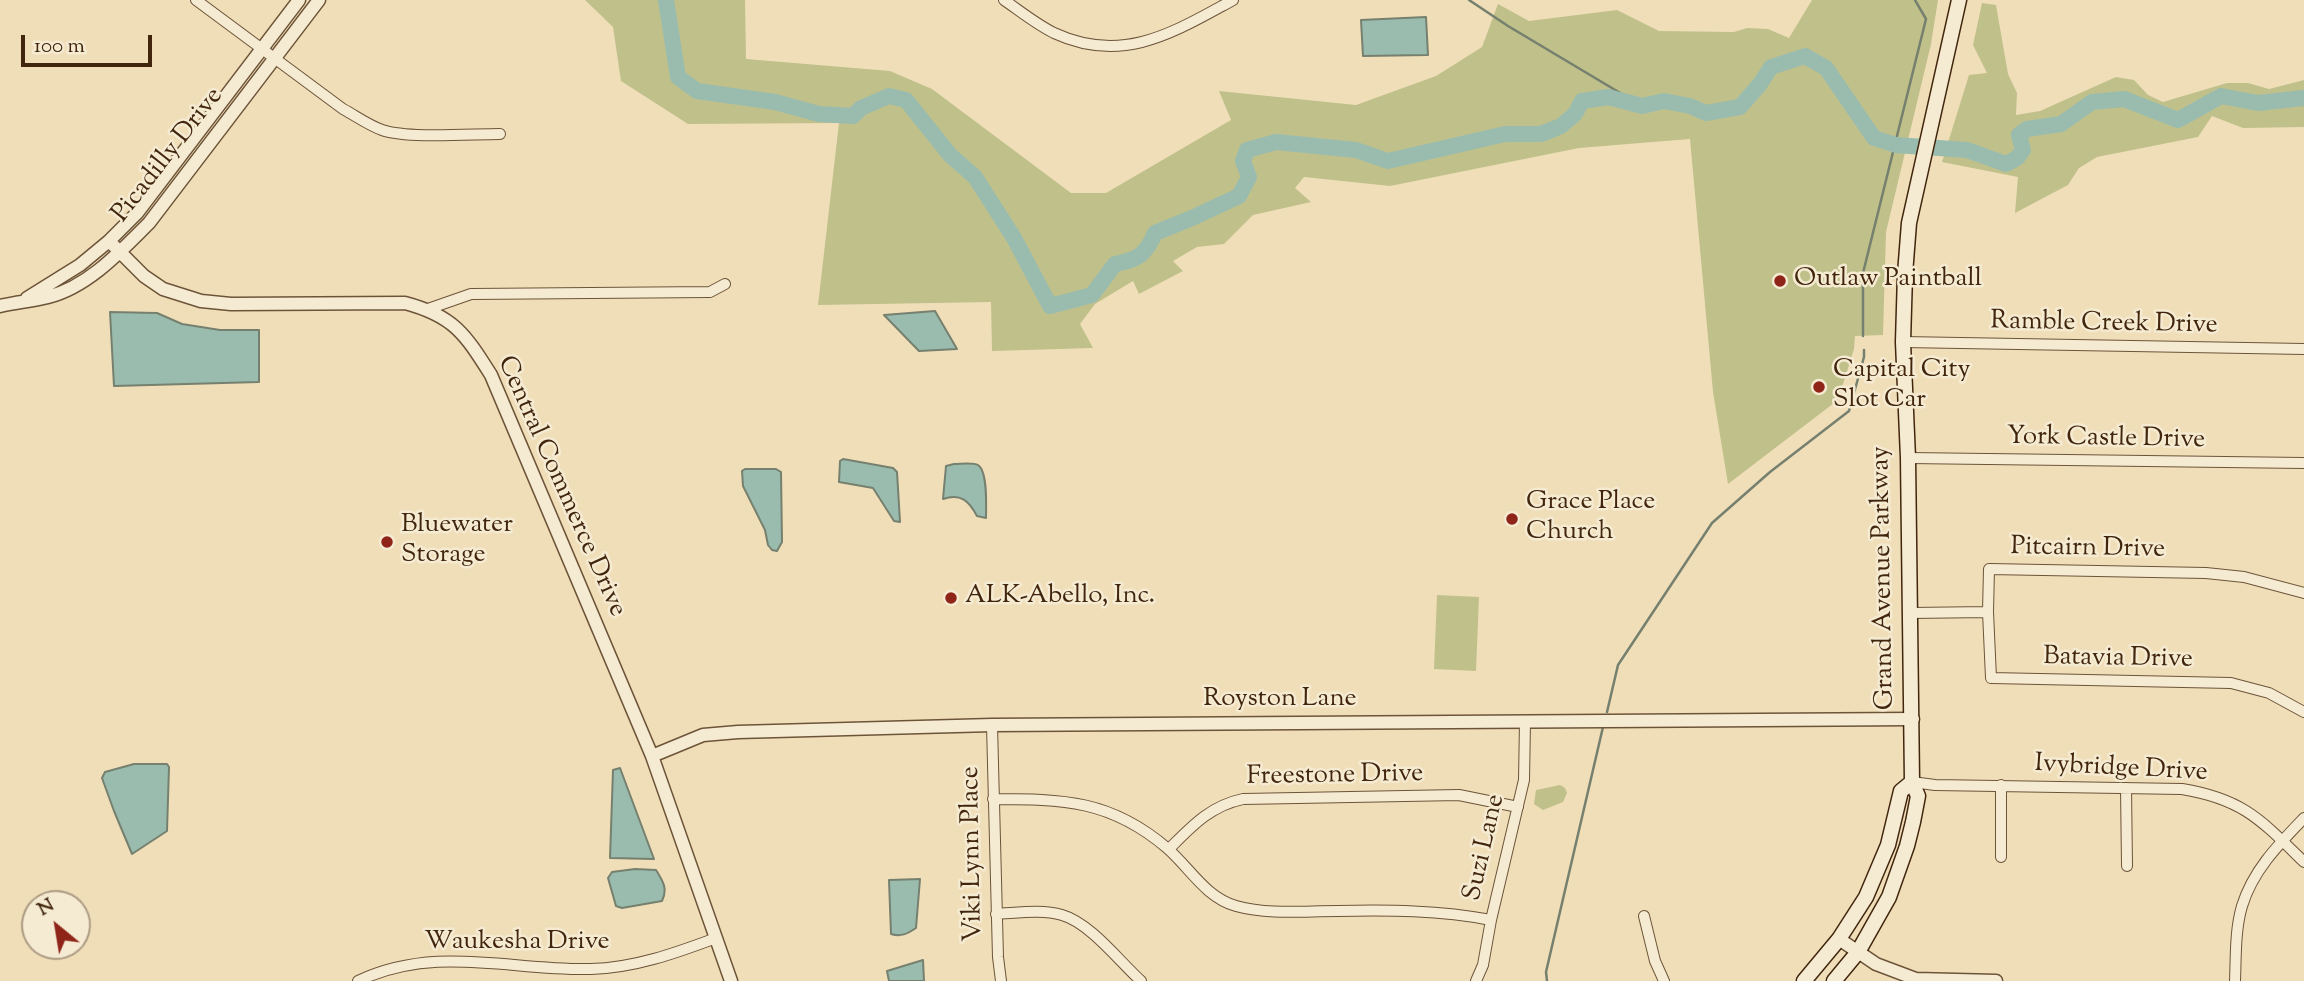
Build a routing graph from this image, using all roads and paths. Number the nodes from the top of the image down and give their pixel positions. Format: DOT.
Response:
graph roads {
  1 [pos="196,0"];
  2 [pos="299,0"];
  3 [pos="319,0"];
  4 [pos="1004,0"];
  5 [pos="1233,0"];
  6 [pos="1959,0"];
  7 [pos="262,50"];
  8 [pos="274,59"];
  9 [pos="500,134"];
  10 [pos="109,241"];
  11 [pos="120,252"];
  12 [pos="725,284"];
  13 [pos="24,300"];
  14 [pos="0,306"];
  15 [pos="428,309"];
  16 [pos="1903,342"];
  17 [pos="2304,349"];
  18 [pos="1908,458"];
  19 [pos="2304,463"];
  20 [pos="2304,593"];
  21 [pos="1988,612"];
  22 [pos="1911,613"];
  23 [pos="2304,712"];
  24 [pos="1913,719"];
  25 [pos="1525,722"];
  26 [pos="992,725"];
  27 [pos="652,756"];
  28 [pos="1912,782"];
  29 [pos="2001,785"];
  30 [pos="2126,788"];
  31 [pos="993,799"];
  32 [pos="1518,807"];
  33 [pos="2304,818"];
  34 [pos="2283,841"];
  35 [pos="1169,849"];
  36 [pos="2001,857"];
  37 [pos="2304,862"];
  38 [pos="2127,866"];
  39 [pos="996,914"];
  40 [pos="1644,916"];
  41 [pos="1491,920"];
  42 [pos="716,938"];
  43 [pos="1839,939"];
  44 [pos="1858,952"];
  45 [pos="358,981"];
  46 [pos="731,981"];
  47 [pos="1001,981"];
  48 [pos="1141,981"];
  49 [pos="1476,981"];
  50 [pos="1664,981"];
  51 [pos="1804,981"];
  52 [pos="1834,981"];
  53 [pos="1926,981"];
  54 [pos="1996,981"];
  55 [pos="2235,981"];
  1 -- 7 [label="street"];
  2 -- 7 [label="street, Picadilly Drive"];
  3 -- 8 [label="street, Picadilly Drive"];
  4 -- 5 [label="street"];
  6 -- 16 [label="main road, Grand Avenue Parkway"];
  7 -- 8 [label="street"];
  7 -- 10 [label="street, Picadilly Drive"];
  8 -- 9 [label="street"];
  8 -- 11 [label="street, Picadilly Drive"];
  10 -- 11 [label="street, Central Commerce Drive"];
  10 -- 13 [label="street, Picadilly Drive"];
  11 -- 13 [label="street, Picadilly Drive"];
  11 -- 15 [label="street, Central Commerce Drive"];
  12 -- 15 [label="street"];
  13 -- 14 [label="street, Picadilly Drive"];
  15 -- 27 [label="street, Central Commerce Drive"];
  16 -- 17 [label="street, Ramble Creek Drive"];
  16 -- 18 [label="main road, Grand Avenue Parkway"];
  18 -- 19 [label="street, York Castle Drive"];
  18 -- 22 [label="main road, Grand Avenue Parkway"];
  20 -- 21 [label="street, Pitcairn Drive"];
  21 -- 22 [label="street"];
  21 -- 23 [label="street, Batavia Drive"];
  22 -- 24 [label="main road, Grand Avenue Parkway"];
  24 -- 25 [label="street, Royston Lane"];
  24 -- 28 [label="main road, Grand Avenue Parkway"];
  25 -- 26 [label="street, Royston Lane"];
  25 -- 32 [label="street, Suzi Lane"];
  26 -- 27 [label="street, Royston Lane"];
  26 -- 31 [label="street, Viki Lynn Place"];
  27 -- 42 [label="street, Central Commerce Drive"];
  28 -- 29 [label="street, Ivybridge Drive"];
  28 -- 43 [label="main road, Grand Avenue Parkway"];
  28 -- 44 [label="main road, Grand Avenue Parkway"];
  29 -- 30 [label="street, Ivybridge Drive"];
  29 -- 36 [label="street"];
  30 -- 34 [label="street, Ivybridge Drive"];
  30 -- 38 [label="street"];
  31 -- 35 [label="street"];
  31 -- 39 [label="street, Viki Lynn Place"];
  32 -- 35 [label="street, Freestone Drive"];
  32 -- 41 [label="street, Suzi Lane"];
  33 -- 34 [label="street"];
  34 -- 37 [label="street, Ivybridge Drive"];
  34 -- 55 [label="street"];
  35 -- 41 [label="street"];
  39 -- 47 [label="street, Viki Lynn Place"];
  39 -- 48 [label="street"];
  40 -- 50 [label="street"];
  41 -- 49 [label="street, Suzi Lane"];
  42 -- 45 [label="street, Waukesha Drive"];
  42 -- 46 [label="street, Central Commerce Drive"];
  43 -- 44 [label="street"];
  43 -- 51 [label="main road, Grand Avenue Parkway"];
  44 -- 52 [label="main road, Grand Avenue Parkway"];
  44 -- 53 [label="street"];
  53 -- 54 [label="street"];
}
